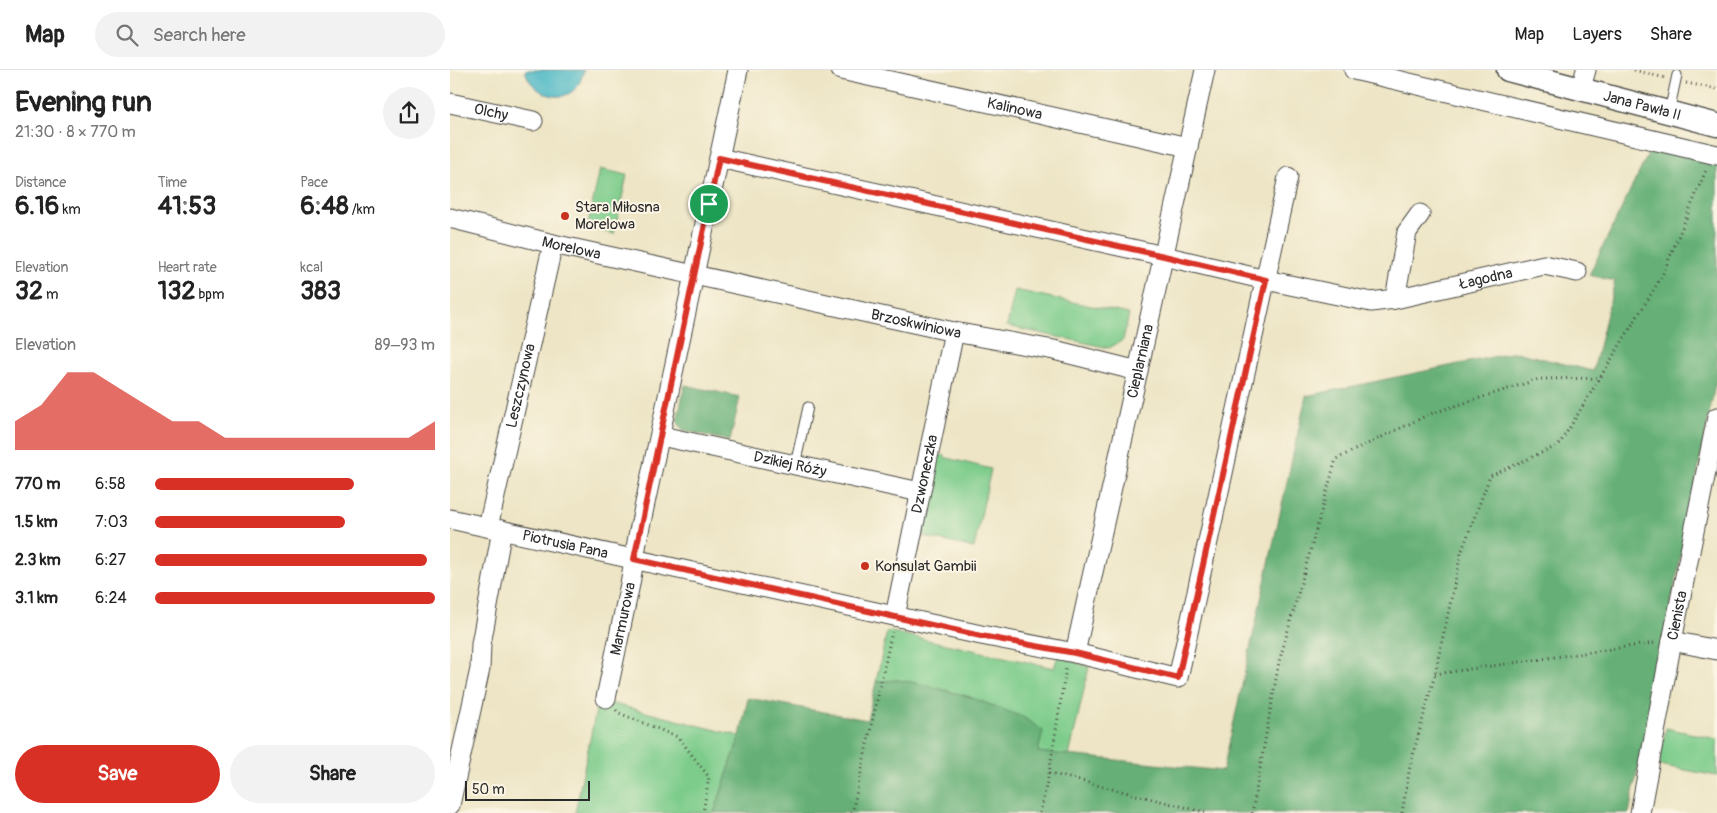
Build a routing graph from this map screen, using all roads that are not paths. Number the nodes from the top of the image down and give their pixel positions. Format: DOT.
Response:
graph roads {
  1 [pos="738,70"];
  2 [pos="841,70"];
  3 [pos="1205,70"];
  4 [pos="1354,70"];
  5 [pos="1508,70"];
  6 [pos="1400,75"];
  7 [pos="1677,75"];
  8 [pos="1583,79"];
  9 [pos="450,102"];
  10 [pos="1669,112"];
  11 [pos="534,121"];
  12 [pos="1717,124"];
  13 [pos="1188,147"];
  14 [pos="1715,154"];
  15 [pos="719,158"];
  16 [pos="1288,177"];
  17 [pos="1420,214"];
  18 [pos="450,218"];
  19 [pos="553,244"];
  20 [pos="1164,256"];
  21 [pos="1577,272"];
  22 [pos="694,274"];
  23 [pos="1266,280"];
  24 [pos="1395,299"];
  25 [pos="954,332"];
  26 [pos="1138,371"];
  27 [pos="808,407"];
  28 [pos="1717,417"];
  29 [pos="661,436"];
  30 [pos="795,465"];
  31 [pos="920,492"];
  32 [pos="450,519"];
  33 [pos="495,529"];
  34 [pos="634,559"];
  35 [pos="895,616"];
  36 [pos="1672,641"];
  37 [pos="1717,650"];
  38 [pos="1072,652"];
  39 [pos="606,698"];
  40 [pos="450,805"];
  41 [pos="1640,813"];
  1 -- 15 [label="street, Marmurowa"];
  2 -- 13 [label="street, Kalinowa"];
  3 -- 13 [label="street, Cieplarniana"];
  4 -- 6 [label="street"];
  5 -- 8 [label="street, Jana Pawła II"];
  6 -- 14 [label="street"];
  7 -- 10 [label="lane"];
  8 -- 10 [label="street, Jana Pawła II"];
  9 -- 11 [label="street, Olchy"];
  10 -- 12 [label="street, Jana Pawła II"];
  13 -- 20 [label="street, Cieplarniana"];
  15 -- 20 [label="street, Łagodna"];
  15 -- 22 [label="street, Marmurowa"];
  16 -- 23 [label="street"];
  17 -- 24 [label="street"];
  18 -- 19 [label="street, Morelowa"];
  19 -- 22 [label="street, Morelowa"];
  19 -- 33 [label="street, Leszczynowa"];
  20 -- 23 [label="street, Łagodna"];
  20 -- 26 [label="street, Cieplarniana"];
  21 -- 24 [label="street, Łagodna"];
  22 -- 25 [label="street, Brzoskwiniowa"];
  22 -- 29 [label="street, Marmurowa"];
  23 -- 24 [label="street, Łagodna"];
  23 -- 38 [label="street, Piotrusia Pana"];
  25 -- 26 [label="street, Brzoskwiniowa"];
  25 -- 31 [label="street, Dzwoneczka"];
  26 -- 38 [label="street, Cieplarniana"];
  27 -- 30 [label="lane"];
  28 -- 36 [label="street, Cienista"];
  29 -- 30 [label="street, Dzikiej Róży"];
  29 -- 34 [label="street, Marmurowa"];
  30 -- 31 [label="street, Dzikiej Róży"];
  31 -- 35 [label="street, Dzwoneczka"];
  32 -- 33 [label="street, Piotrusia Pana"];
  33 -- 34 [label="street, Piotrusia Pana"];
  33 -- 40 [label="street, Leszczynowa"];
  34 -- 35 [label="street, Piotrusia Pana"];
  34 -- 39 [label="street, Marmurowa"];
  35 -- 38 [label="street, Piotrusia Pana"];
  36 -- 37 [label="street"];
  36 -- 41 [label="street, Cienista"];
}
